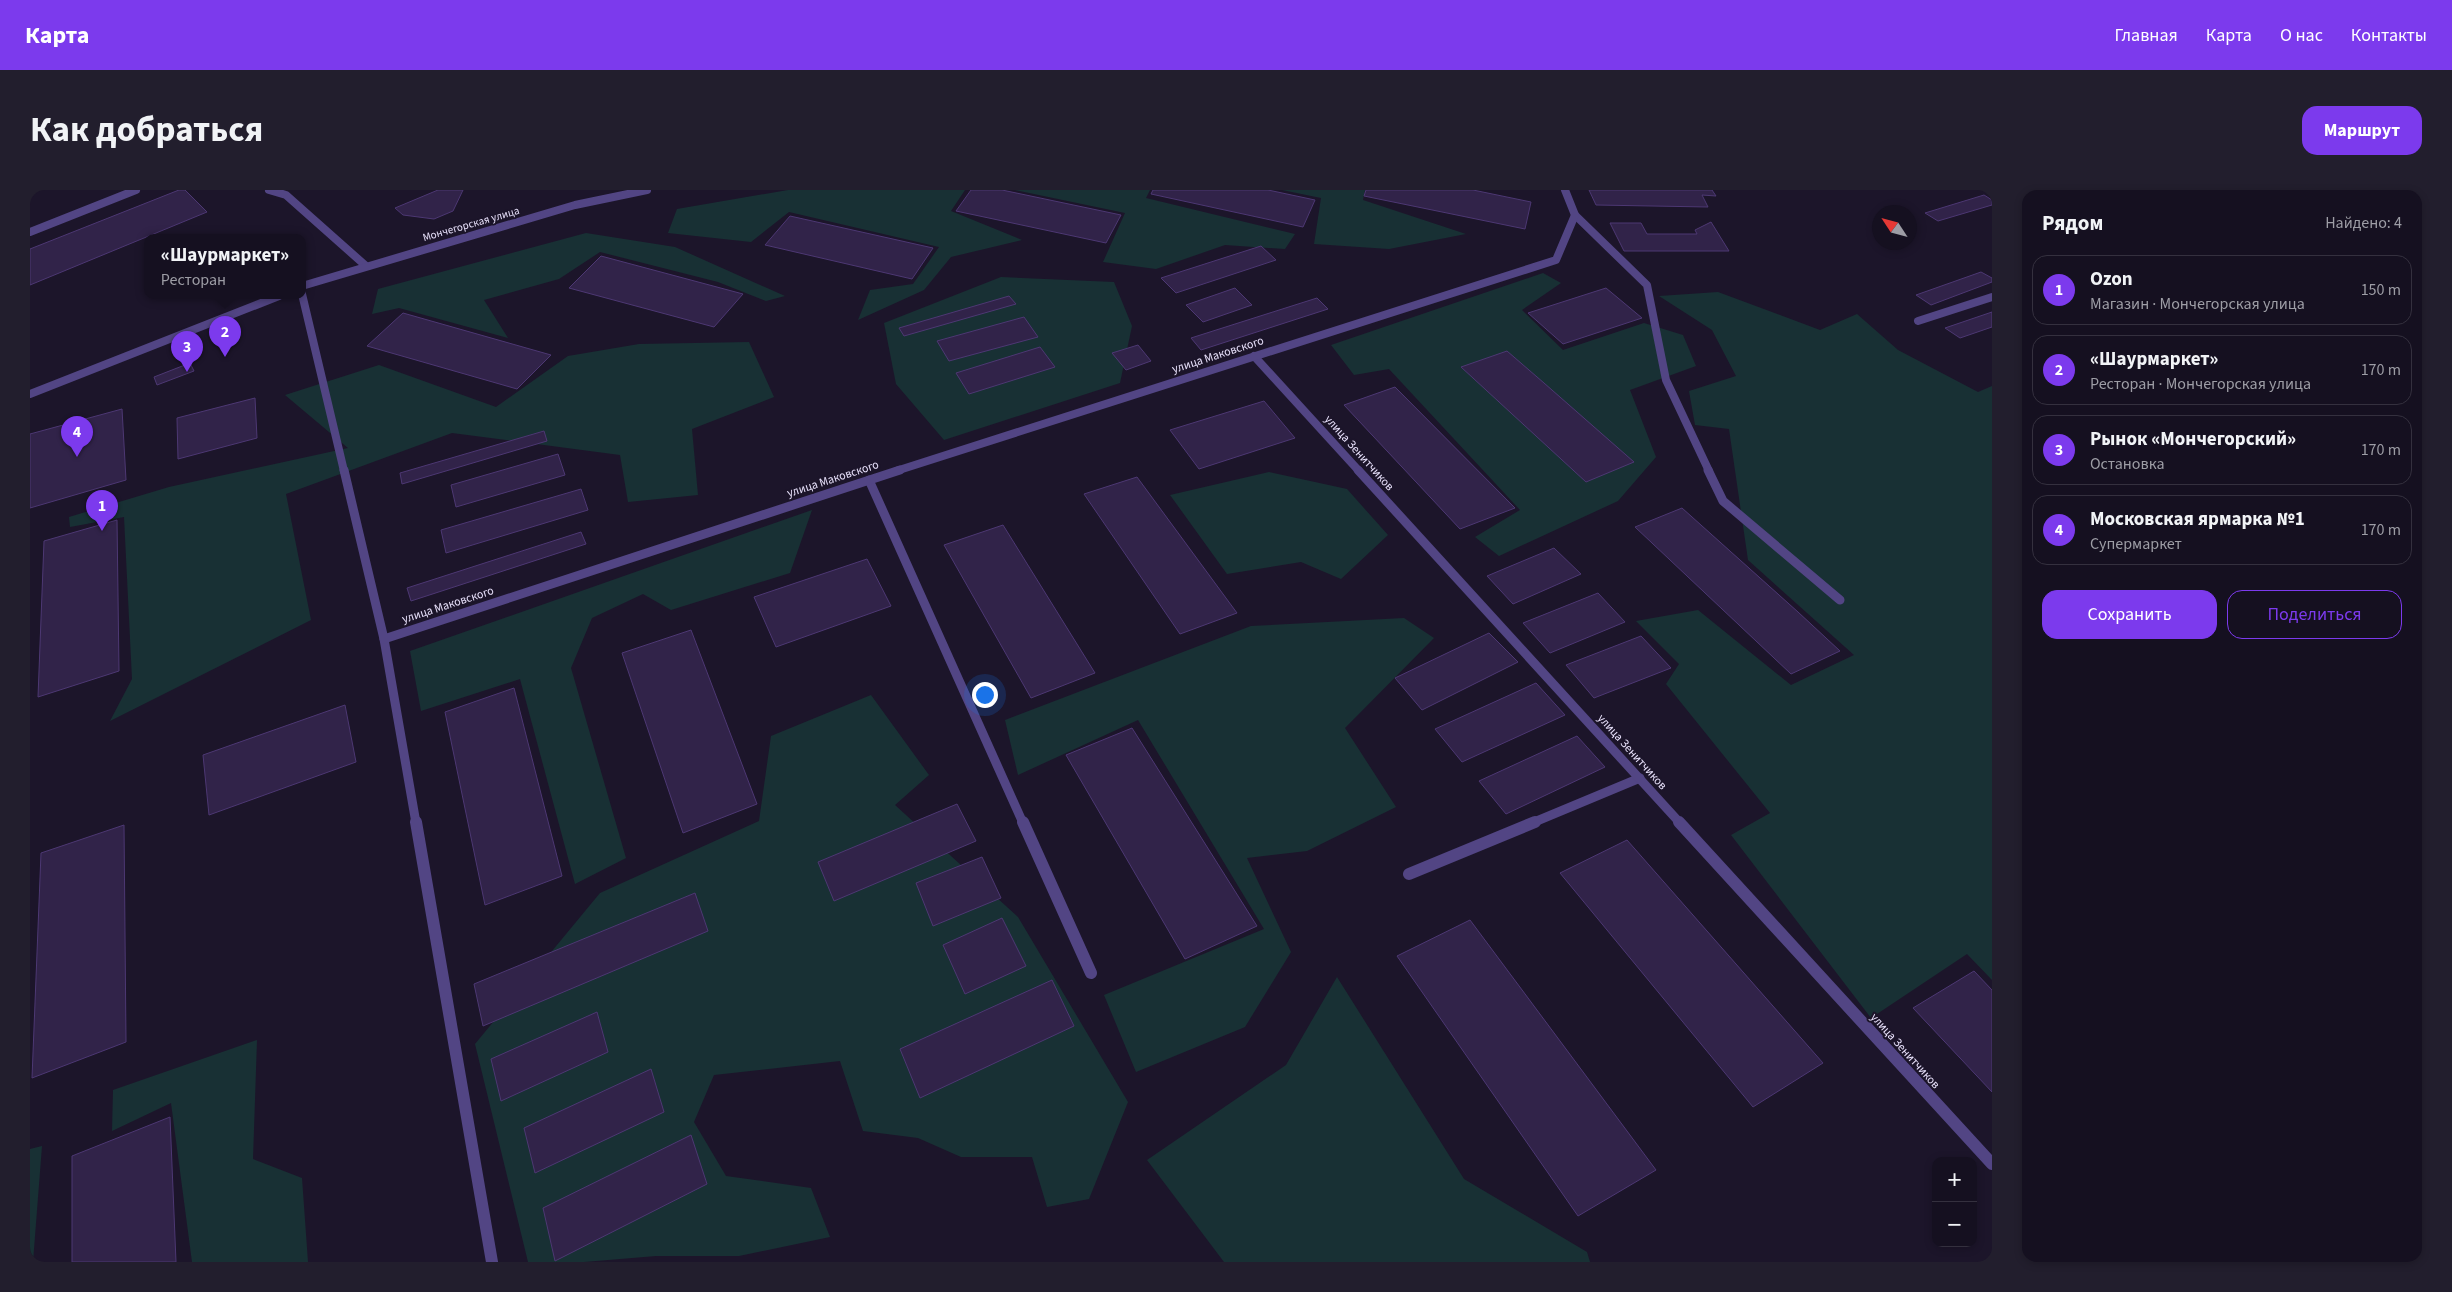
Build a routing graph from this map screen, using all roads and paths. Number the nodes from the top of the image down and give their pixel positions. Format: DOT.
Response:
graph roads {
  1 [pos="136,190"];
  2 [pos="269,190"];
  3 [pos="647,190"];
  4 [pos="1565,190"];
  5 [pos="1575,215"];
  6 [pos="30,232"];
  7 [pos="366,266"];
  8 [pos="306,285"];
  9 [pos="1992,297"];
  10 [pos="271,299"];
  11 [pos="303,299"];
  12 [pos="1918,321"];
  13 [pos="1254,356"];
  14 [pos="30,394"];
  15 [pos="869,480"];
  16 [pos="1840,600"];
  17 [pos="384,639"];
  18 [pos="1640,778"];
  19 [pos="1409,874"];
  20 [pos="1091,973"];
  21 [pos="1992,1164"];
  22 [pos="492,1262"];
  1 -- 6 [label="street"];
  2 -- 7 [label="street"];
  3 -- 7 [label="street, Мончегорская улица"];
  4 -- 5 [label="street"];
  5 -- 13 [label="street, улица Маковского"];
  5 -- 16 [label="street"];
  7 -- 8 [label="street, Мончегорская улица"];
  9 -- 12 [label="street"];
  10 -- 14 [label="street"];
  11 -- 17 [label="street"];
  13 -- 15 [label="street, улица Маковского"];
  13 -- 18 [label="street, улица Зенитчиков"];
  15 -- 17 [label="street, улица Маковского"];
  15 -- 20 [label="street"];
  17 -- 22 [label="street"];
  18 -- 19 [label="street"];
  18 -- 21 [label="street, улица Зенитчиков"];
}
